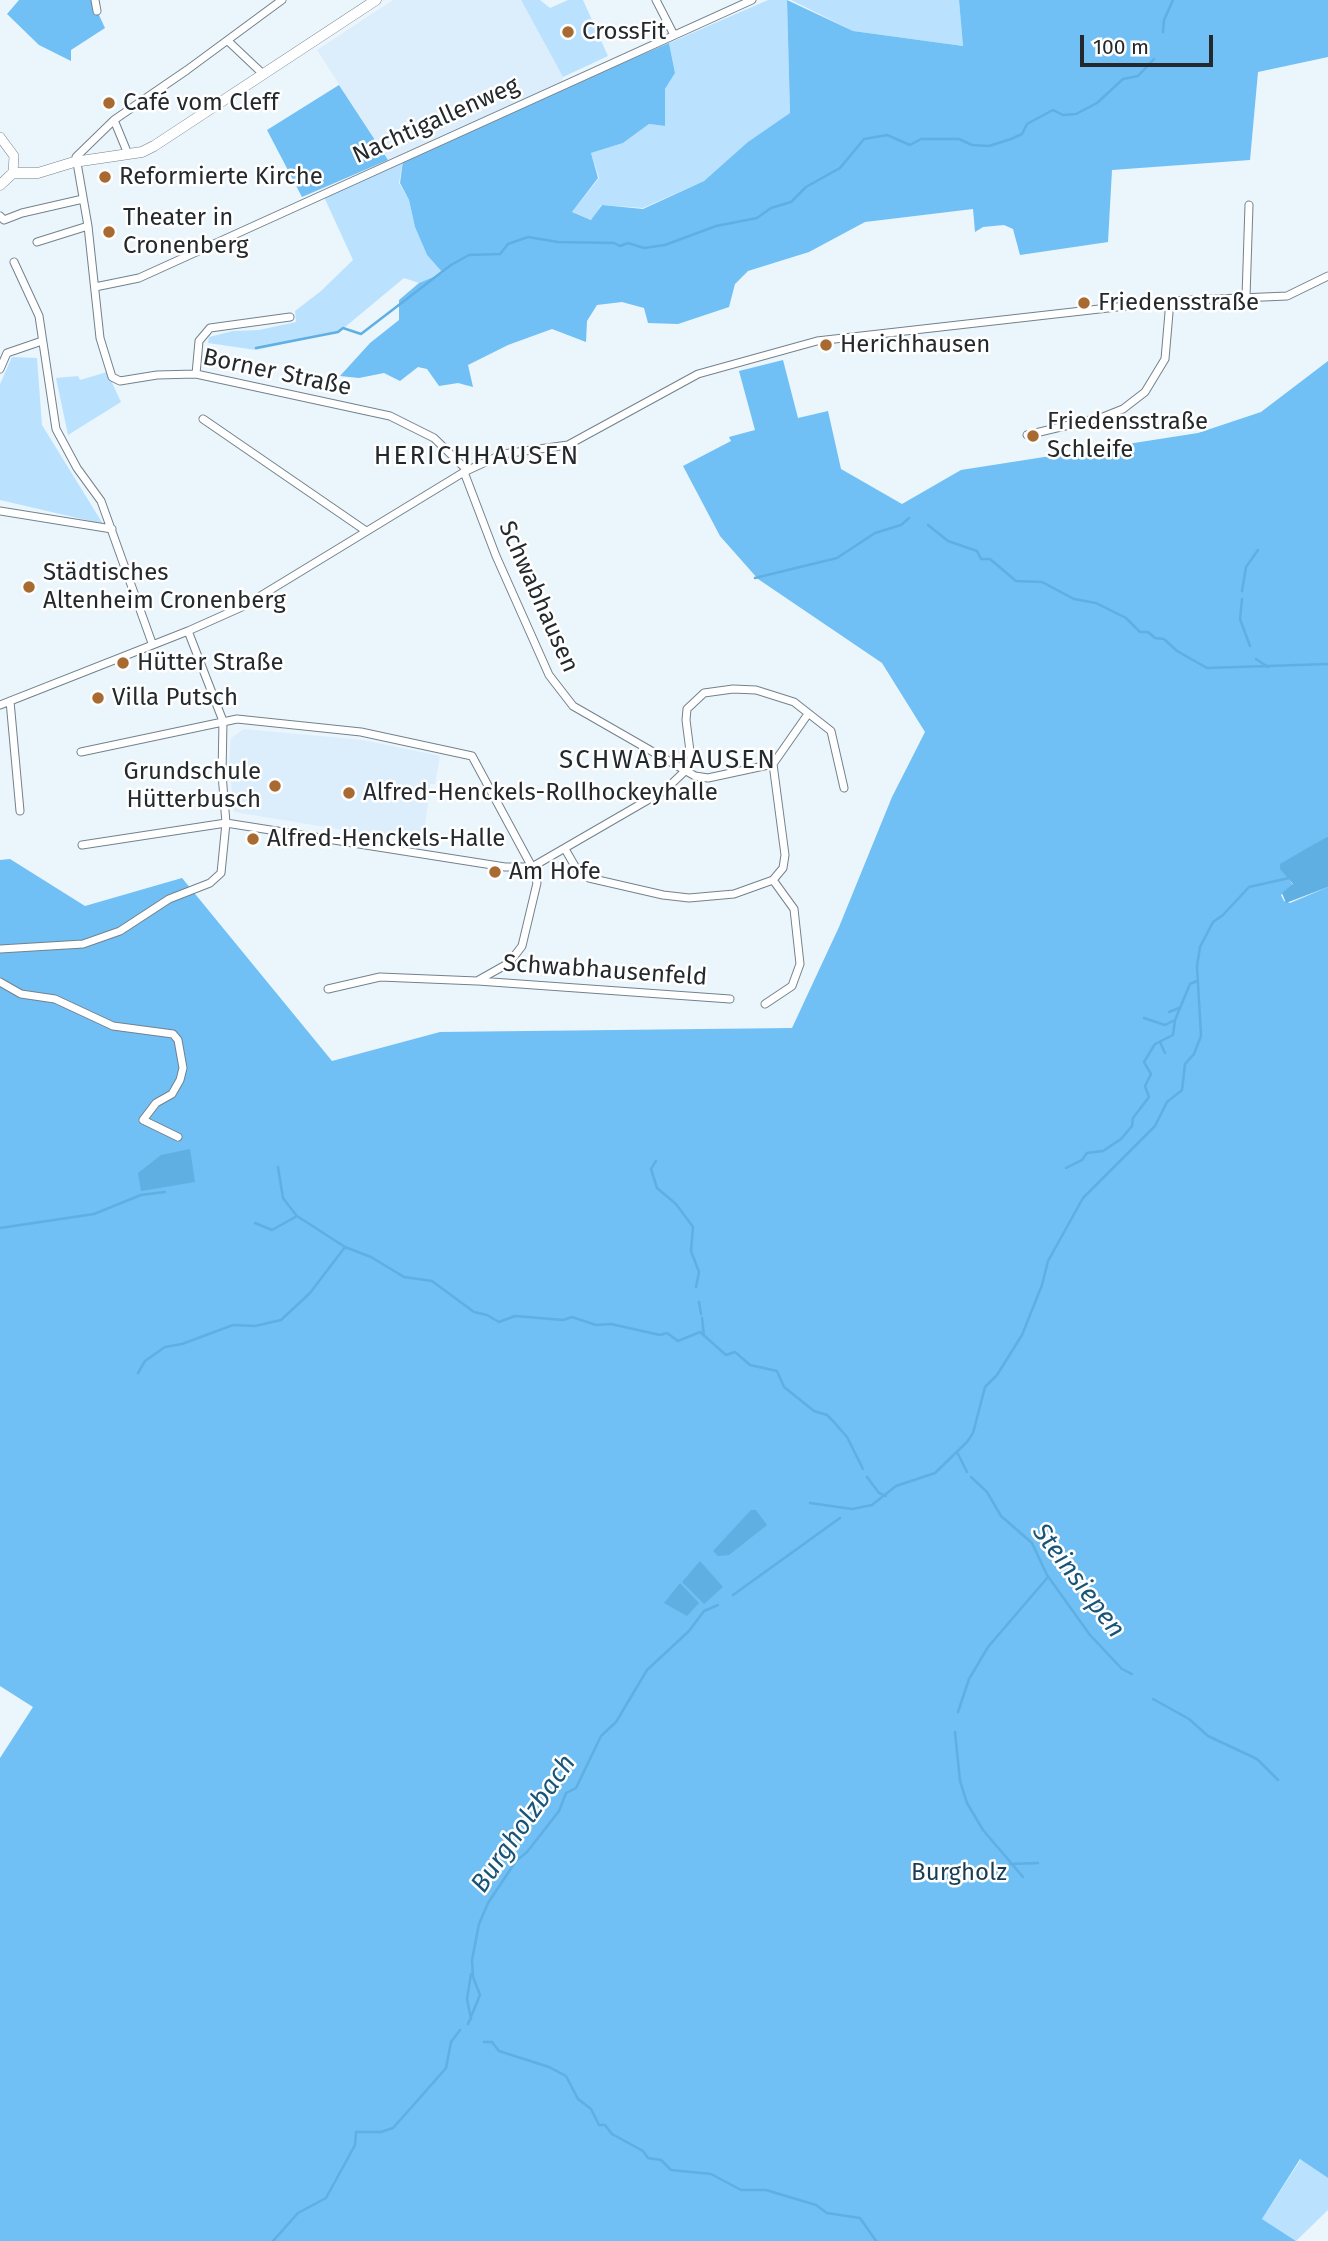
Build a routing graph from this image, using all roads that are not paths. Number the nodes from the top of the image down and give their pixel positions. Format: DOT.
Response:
graph roads {
  1 [pos="95,0"];
  2 [pos="282,0"];
  3 [pos="376,0"];
  4 [pos="656,0"];
  5 [pos="752,0"];
  6 [pos="97,11"];
  7 [pos="674,35"];
  8 [pos="228,41"];
  9 [pos="263,74"];
  10 [pos="114,120"];
  11 [pos="0,137"];
  12 [pos="128,153"];
  13 [pos="74,162"];
  14 [pos="13,173"];
  15 [pos="0,185"];
  16 [pos="83,199"];
  17 [pos="1249,205"];
  18 [pos="2,218"];
  19 [pos="88,226"];
  20 [pos="37,242"];
  21 [pos="14,262"];
  22 [pos="1328,276"];
  23 [pos="95,287"];
  24 [pos="1246,297"];
  25 [pos="1170,301"];
  26 [pos="290,317"];
  27 [pos="42,341"];
  28 [pos="0,369"];
  29 [pos="196,374"];
  30 [pos="202,419"];
  31 [pos="1027,435"];
  32 [pos="466,471"];
  33 [pos="0,510"];
  34 [pos="112,529"];
  35 [pos="366,531"];
  36 [pos="188,631"];
  37 [pos="152,643"];
  38 [pos="10,701"];
  39 [pos="0,705"];
  40 [pos="808,714"];
  41 [pos="223,721"];
  42 [pos="81,752"];
  43 [pos="773,764"];
  44 [pos="685,771"];
  45 [pos="844,788"];
  46 [pos="20,811"];
  47 [pos="226,823"];
  48 [pos="82,845"];
  49 [pos="565,849"];
  50 [pos="532,867"];
  51 [pos="773,880"];
  52 [pos="0,948"];
  53 [pos="477,981"];
  54 [pos="0,982"];
  55 [pos="328,989"];
  56 [pos="730,999"];
  57 [pos="765,1003"];
  58 [pos="178,1137"];
  1 -- 6 [label="street"];
  2 -- 8 [label="street"];
  3 -- 9 [label="main road"];
  4 -- 7 [label="street"];
  5 -- 7 [label="street, Nachtigallenweg"];
  7 -- 23 [label="street, Nachtigallenweg"];
  8 -- 9 [label="street"];
  8 -- 10 [label="street"];
  9 -- 12 [label="main road"];
  10 -- 12 [label="street"];
  10 -- 13 [label="street"];
  11 -- 14 [label="street"];
  12 -- 13 [label="main road"];
  13 -- 14 [label="main road"];
  13 -- 16 [label="street, Borner Straße"];
  14 -- 15 [label="main road"];
  16 -- 18 [label="street"];
  16 -- 19 [label="street, Borner Straße"];
  17 -- 24 [label="street"];
  19 -- 20 [label="street"];
  19 -- 23 [label="street, Borner Straße"];
  21 -- 27 [label="street"];
  22 -- 24 [label="street"];
  23 -- 29 [label="street, Borner Straße"];
  24 -- 25 [label="street"];
  25 -- 31 [label="street"];
  25 -- 32 [label="street"];
  26 -- 29 [label="street"];
  27 -- 28 [label="street"];
  27 -- 34 [label="street"];
  29 -- 32 [label="street, Borner Straße"];
  30 -- 35 [label="street"];
  32 -- 35 [label="street"];
  32 -- 44 [label="street, Schwabhausen"];
  33 -- 34 [label="street"];
  34 -- 37 [label="street"];
  35 -- 36 [label="street"];
  36 -- 37 [label="street"];
  36 -- 41 [label="street"];
  37 -- 38 [label="street"];
  38 -- 39 [label="street"];
  38 -- 46 [label="street"];
  40 -- 43 [label="street"];
  40 -- 44 [label="street"];
  40 -- 45 [label="street"];
  41 -- 42 [label="street"];
  41 -- 47 [label="street"];
  41 -- 50 [label="street"];
  43 -- 44 [label="street, Schwabhausen"];
  43 -- 51 [label="street"];
  44 -- 49 [label="street"];
  47 -- 48 [label="street"];
  47 -- 50 [label="street"];
  47 -- 52 [label="street"];
  49 -- 50 [label="street"];
  49 -- 51 [label="street"];
  50 -- 53 [label="street, Schwabhausenfeld"];
  51 -- 57 [label="street"];
  53 -- 55 [label="street, Schwabhausenfeld"];
  53 -- 56 [label="street, Schwabhausenfeld"];
  54 -- 58 [label="street"];
}
